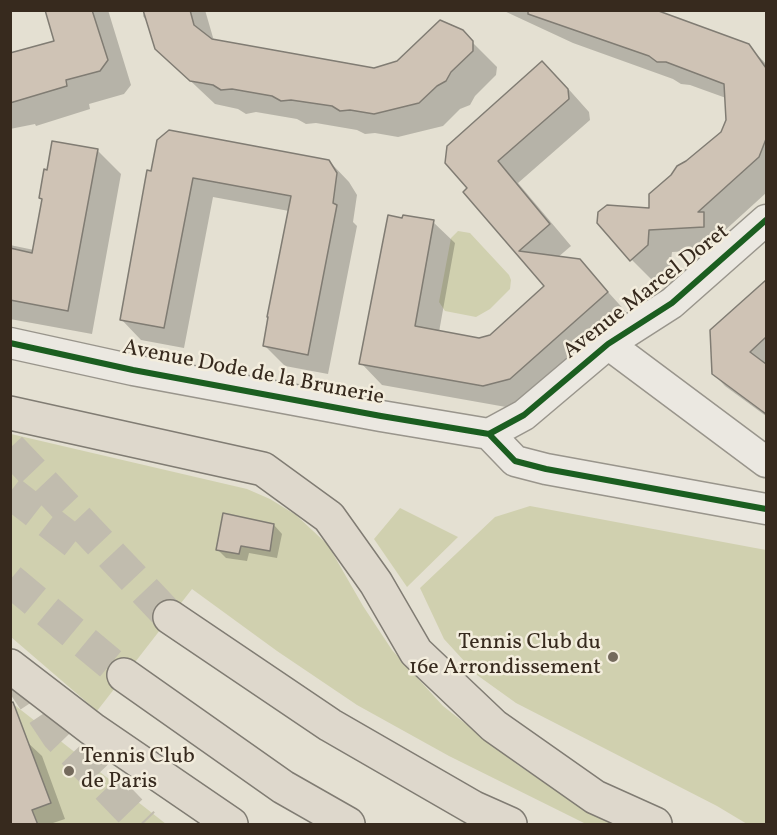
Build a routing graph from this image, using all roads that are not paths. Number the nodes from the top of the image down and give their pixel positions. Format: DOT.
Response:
graph roads {
  1 [pos="766,220"];
  2 [pos="10,343"];
  3 [pos="608,344"];
  4 [pos="10,413"];
  5 [pos="489,434"];
  6 [pos="766,462"];
  7 [pos="766,508"];
  8 [pos="170,617"];
  9 [pos="10,666"];
  10 [pos="124,675"];
  11 [pos="231,825"];
  12 [pos="348,825"];
  13 [pos="510,825"];
  14 [pos="655,825"];
  1 -- 3 [label="street, Avenue Marcel Doret"];
  2 -- 5 [label="street, Avenue Dode de la Brunerie"];
  3 -- 5 [label="street, Avenue Marcel Doret"];
  3 -- 6 [label="street"];
  4 -- 14 [label="main road"];
  5 -- 7 [label="street"];
  8 -- 13 [label="main road"];
  9 -- 11 [label="main road"];
  10 -- 12 [label="main road"];
}
